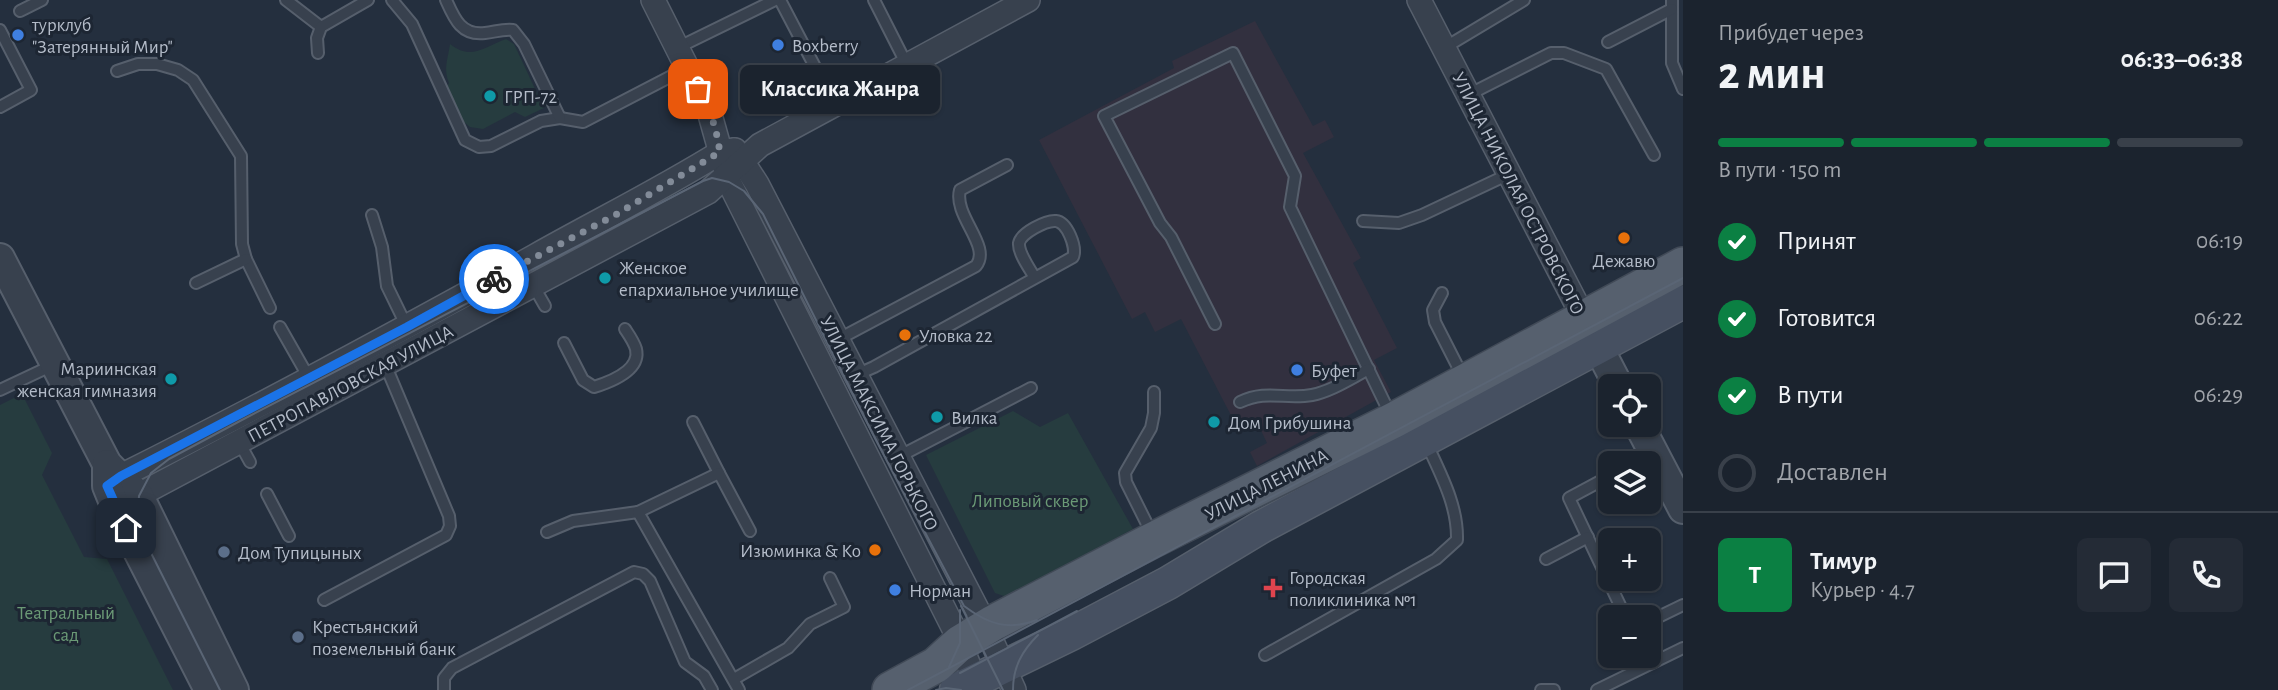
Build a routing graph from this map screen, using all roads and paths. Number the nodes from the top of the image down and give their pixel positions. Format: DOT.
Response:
graph roads {
  1 [pos="42,0"];
  2 [pos="286,0"];
  3 [pos="368,0"];
  4 [pos="392,0"];
  5 [pos="446,0"];
  6 [pos="653,0"];
  7 [pos="775,0"];
  8 [pos="780,0"];
  9 [pos="874,0"];
  10 [pos="1028,0"];
  11 [pos="1419,0"];
  12 [pos="1524,0"];
  13 [pos="1672,5"];
  14 [pos="20,11"];
  15 [pos="321,27"];
  16 [pos="0,30"];
  17 [pos="1608,42"];
  18 [pos="1444,48"];
  19 [pos="318,53"];
  20 [pos="1678,54"];
  21 [pos="682,58"];
  22 [pos="907,65"];
  23 [pos="117,71"];
  24 [pos="1683,89"];
  25 [pos="1468,95"];
  26 [pos="835,105"];
  27 [pos="0,107"];
  28 [pos="560,118"];
  29 [pos="1654,155"];
  30 [pos="737,157"];
  31 [pos="1007,164"];
  32 [pos="1509,174"];
  33 [pos="372,215"];
  34 [pos="1363,221"];
  35 [pos="0,258"];
  36 [pos="246,259"];
  37 [pos="1683,265"];
  38 [pos="1035,278"];
  39 [pos="195,283"];
  40 [pos="533,285"];
  41 [pos="1442,293"];
  42 [pos="1683,302"];
  43 [pos="545,306"];
  44 [pos="270,307"];
  45 [pos="1215,324"];
  46 [pos="280,327"];
  47 [pos="407,327"];
  48 [pos="625,329"];
  49 [pos="1592,334"];
  50 [pos="837,340"];
  51 [pos="564,343"];
  52 [pos="385,364"];
  53 [pos="53,365"];
  54 [pos="1369,369"];
  55 [pos="1612,374"];
  56 [pos="856,375"];
  57 [pos="309,378"];
  58 [pos="1466,382"];
  59 [pos="1031,388"];
  60 [pos="0,390"];
  61 [pos="1154,393"];
  62 [pos="1240,402"];
  63 [pos="1394,420"];
  64 [pos="693,422"];
  65 [pos="1425,439"];
  66 [pos="239,442"];
  67 [pos="898,457"];
  68 [pos="250,462"];
  69 [pos="719,473"];
  70 [pos="1661,480"];
  71 [pos="1598,482"];
  72 [pos="118,486"];
  73 [pos="267,494"];
  74 [pos="1683,509"];
  75 [pos="638,512"];
  76 [pos="750,531"];
  77 [pos="547,532"];
  78 [pos="289,536"];
  79 [pos="1588,537"];
  80 [pos="1155,539"];
  81 [pos="1546,559"];
  82 [pos="830,579"];
  83 [pos="324,600"];
  84 [pos="1620,605"];
  85 [pos="1683,605"];
  86 [pos="1661,616"];
  87 [pos="973,635"];
  88 [pos="1683,648"];
  89 [pos="1265,654"];
  90 [pos="1008,679"];
  91 [pos="737,685"];
  92 [pos="970,687"];
  93 [pos="209,690"];
  94 [pos="234,690"];
  95 [pos="444,690"];
  96 [pos="712,690"];
  97 [pos="890,690"];
  98 [pos="1544,690"];
  99 [pos="1554,690"];
  100 [pos="1597,690"];
  1 -- 14 [label="lane"];
  2 -- 15 [label="lane"];
  3 -- 15 [label="lane"];
  4 -- 28 [label="lane"];
  5 -- 28 [label="lane"];
  6 -- 21 [label="street, УЛИЦА МАКСИМА ГОРЬКОГО"];
  7 -- 21 [label="lane"];
  8 -- 26 [label="lane"];
  9 -- 22 [label="lane"];
  10 -- 22 [label="street, ПЕТРОПАВЛОВСКАЯ УЛИЦА"];
  11 -- 18 [label="street, УЛИЦА НИКОЛАЯ ОСТРОВСКОГО"];
  12 -- 18 [label="lane"];
  13 -- 17 [label="lane"];
  13 -- 20 [label="lane"];
  15 -- 19 [label="lane"];
  16 -- 27 [label="lane"];
  18 -- 25 [label="street, УЛИЦА НИКОЛАЯ ОСТРОВСКОГО"];
  20 -- 24 [label="lane"];
  21 -- 28 [label="lane"];
  21 -- 30 [label="street, УЛИЦА МАКСИМА ГОРЬКОГО"];
  22 -- 26 [label="street, ПЕТРОПАВЛОВСКАЯ УЛИЦА"];
  23 -- 36 [label="lane"];
  25 -- 29 [label="lane"];
  25 -- 32 [label="street, УЛИЦА НИКОЛАЯ ОСТРОВСКОГО"];
  26 -- 30 [label="street, ПЕТРОПАВЛОВСКАЯ УЛИЦА"];
  30 -- 40 [label="street, ПЕТРОПАВЛОВСКАЯ УЛИЦА"];
  30 -- 47 [label="street, ПЕТРОПАВЛОВСКАЯ УЛИЦА"];
  30 -- 50 [label="street, УЛИЦА МАКСИМА ГОРЬКОГО"];
  30 -- 87 [label="street, УЛИЦА МАКСИМА ГОРЬКОГО"];
  31 -- 50 [label="lane"];
  32 -- 34 [label="lane"];
  32 -- 49 [label="street, УЛИЦА НИКОЛАЯ ОСТРОВСКОГО"];
  33 -- 47 [label="lane"];
  35 -- 53 [label="street"];
  36 -- 39 [label="lane"];
  36 -- 44 [label="lane"];
  37 -- 49 [label="main road, УЛИЦА ЛЕНИНА"];
  38 -- 38 [label="lane"];
  38 -- 56 [label="lane"];
  40 -- 43 [label="lane"];
  40 -- 52 [label="street, ПЕТРОПАВЛОВСКАЯ УЛИЦА"];
  41 -- 58 [label="lane"];
  42 -- 49 [label="main road, УЛИЦА ЛЕНИНА"];
  45 -- 54 [label="lane"];
  46 -- 57 [label="lane"];
  47 -- 57 [label="street, ПЕТРОПАВЛОВСКАЯ УЛИЦА"];
  48 -- 51 [label="lane"];
  49 -- 55 [label="street, УЛИЦА НИКОЛАЯ ОСТРОВСКОГО"];
  49 -- 58 [label="main road, УЛИЦА ЛЕНИНА"];
  49 -- 65 [label="main road, УЛИЦА ЛЕНИНА"];
  50 -- 56 [label="street, УЛИЦА МАКСИМА ГОРЬКОГО"];
  52 -- 66 [label="street, ПЕТРОПАВЛОВСКАЯ УЛИЦА"];
  52 -- 83 [label="lane"];
  53 -- 60 [label="lane"];
  53 -- 72 [label="street"];
  54 -- 62 [label="lane"];
  54 -- 63 [label="lane"];
  56 -- 67 [label="street, УЛИЦА МАКСИМА ГОРЬКОГО"];
  57 -- 72 [label="street, ПЕТРОПАВЛОВСКАЯ УЛИЦА"];
  58 -- 63 [label="main road, УЛИЦА ЛЕНИНА"];
  59 -- 67 [label="lane"];
  61 -- 80 [label="lane"];
  63 -- 80 [label="main road, УЛИЦА ЛЕНИНА"];
  64 -- 69 [label="lane"];
  65 -- 89 [label="lane"];
  65 -- 90 [label="main road, УЛИЦА ЛЕНИНА"];
  66 -- 68 [label="lane"];
  66 -- 72 [label="street, ПЕТРОПАВЛОВСКАЯ УЛИЦА"];
  67 -- 87 [label="street, УЛИЦА МАКСИМА ГОРЬКОГО"];
  69 -- 75 [label="lane"];
  69 -- 76 [label="lane"];
  70 -- 74 [label="street"];
  71 -- 79 [label="lane"];
  72 -- 93 [label="street"];
  72 -- 94 [label="street"];
  73 -- 78 [label="lane"];
  75 -- 77 [label="lane"];
  75 -- 91 [label="lane"];
  79 -- 81 [label="lane"];
  79 -- 84 [label="lane"];
  80 -- 87 [label="main road, УЛИЦА ЛЕНИНА"];
  82 -- 91 [label="lane"];
  85 -- 86 [label="lane"];
  87 -- 90 [label="street, УЛИЦА МАКСИМА ГОРЬКОГО"];
  87 -- 92 [label="street, УЛИЦА МАКСИМА ГОРЬКОГО"];
  87 -- 97 [label="main road, УЛИЦА ЛЕНИНА"];
  88 -- 100 [label="lane"];
  90 -- 92 [label="main road, УЛИЦА ЛЕНИНА"];
  95 -- 96 [label="lane"];
  98 -- 99 [label="lane"];
}
